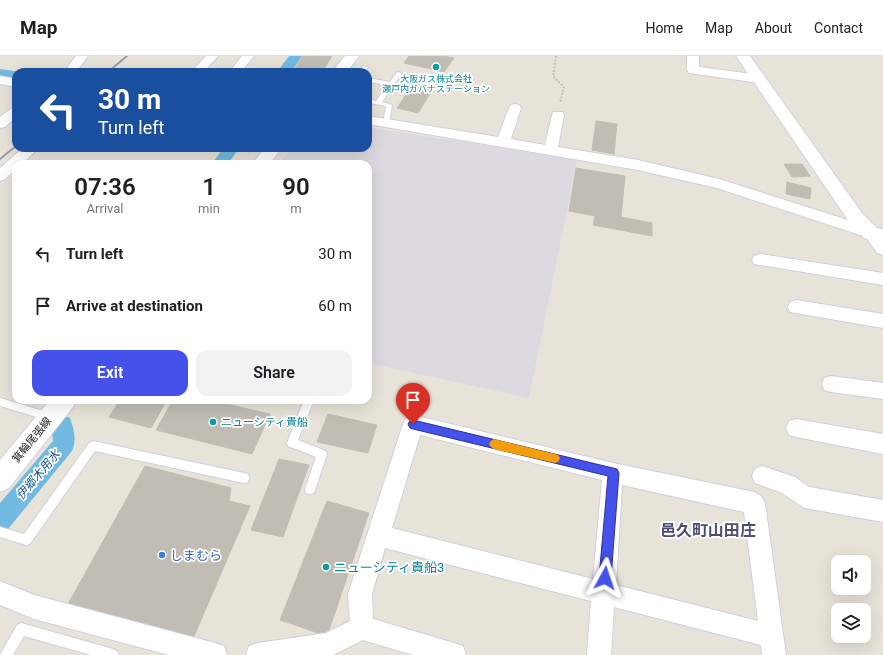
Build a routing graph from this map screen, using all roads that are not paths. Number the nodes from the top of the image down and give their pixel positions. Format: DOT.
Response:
graph roads {
  1 [pos="82,56"];
  2 [pos="212,56"];
  3 [pos="248,56"];
  4 [pos="352,56"];
  5 [pos="693,56"];
  6 [pos="743,56"];
  7 [pos="73,68"];
  8 [pos="201,68"];
  9 [pos="238,68"];
  10 [pos="342,68"];
  11 [pos="398,73"];
  12 [pos="760,79"];
  13 [pos="0,80"];
  14 [pos="372,81"];
  15 [pos="12,82"];
  16 [pos="390,84"];
  17 [pos="372,102"];
  18 [pos="378,103"];
  19 [pos="515,108"];
  20 [pos="12,114"];
  21 [pos="558,115"];
  22 [pos="372,121"];
  23 [pos="386,123"];
  24 [pos="0,124"];
  25 [pos="503,142"];
  26 [pos="551,150"];
  27 [pos="27,152"];
  28 [pos="270,152"];
  29 [pos="18,160"];
  30 [pos="264,160"];
  31 [pos="12,166"];
  32 [pos="0,176"];
  33 [pos="877,234"];
  34 [pos="883,249"];
  35 [pos="760,260"];
  36 [pos="883,279"];
  37 [pos="796,307"];
  38 [pos="883,321"];
  39 [pos="831,384"];
  40 [pos="883,391"];
  41 [pos="0,402"];
  42 [pos="12,403"];
  43 [pos="17,404"];
  44 [pos="307,404"];
  45 [pos="58,409"];
  46 [pos="796,428"];
  47 [pos="883,444"];
  48 [pos="613,473"];
  49 [pos="762,476"];
  50 [pos="244,478"];
  51 [pos="0,479"];
  52 [pos="310,489"];
  53 [pos="883,511"];
  54 [pos="0,532"];
  55 [pos="378,535"];
  56 [pos="0,593"];
  57 [pos="604,593"];
  58 [pos="362,628"];
  59 [pos="772,646"];
  60 [pos="407,648"];
  61 [pos="327,650"];
  62 [pos="6,655"];
  63 [pos="113,655"];
  64 [pos="215,655"];
  65 [pos="258,655"];
  66 [pos="454,655"];
  67 [pos="599,655"];
  1 -- 7 [label="street"];
  2 -- 8 [label="street"];
  3 -- 9 [label="street"];
  4 -- 10 [label="street"];
  5 -- 12 [label="street"];
  6 -- 12 [label="street"];
  11 -- 16 [label="lane"];
  12 -- 33 [label="street"];
  13 -- 15 [label="street"];
  14 -- 16 [label="lane"];
  16 -- 18 [label="lane"];
  17 -- 18 [label="lane"];
  18 -- 23 [label="lane"];
  19 -- 25 [label="street"];
  20 -- 24 [label="street"];
  21 -- 26 [label="street"];
  22 -- 23 [label="street"];
  23 -- 25 [label="street"];
  25 -- 26 [label="street"];
  26 -- 33 [label="street"];
  27 -- 29 [label="street"];
  28 -- 30 [label="street"];
  31 -- 32 [label="street"];
  33 -- 34 [label="street"];
  35 -- 36 [label="street"];
  37 -- 38 [label="street"];
  39 -- 40 [label="street"];
  41 -- 42 [label="lane"];
  43 -- 45 [label="lane"];
  44 -- 52 [label="lane"];
  45 -- 51 [label="street, 箕輪尾張線"];
  46 -- 47 [label="street"];
  48 -- 55 [label="street"];
  48 -- 57 [label="street"];
  48 -- 59 [label="street"];
  49 -- 53 [label="street"];
  50 -- 54 [label="lane"];
  55 -- 57 [label="street"];
  55 -- 58 [label="street"];
  56 -- 64 [label="street"];
  57 -- 59 [label="street"];
  57 -- 67 [label="street"];
  58 -- 60 [label="street"];
  58 -- 61 [label="street"];
  60 -- 66 [label="street"];
  61 -- 65 [label="street"];
  62 -- 63 [label="lane"];
}
